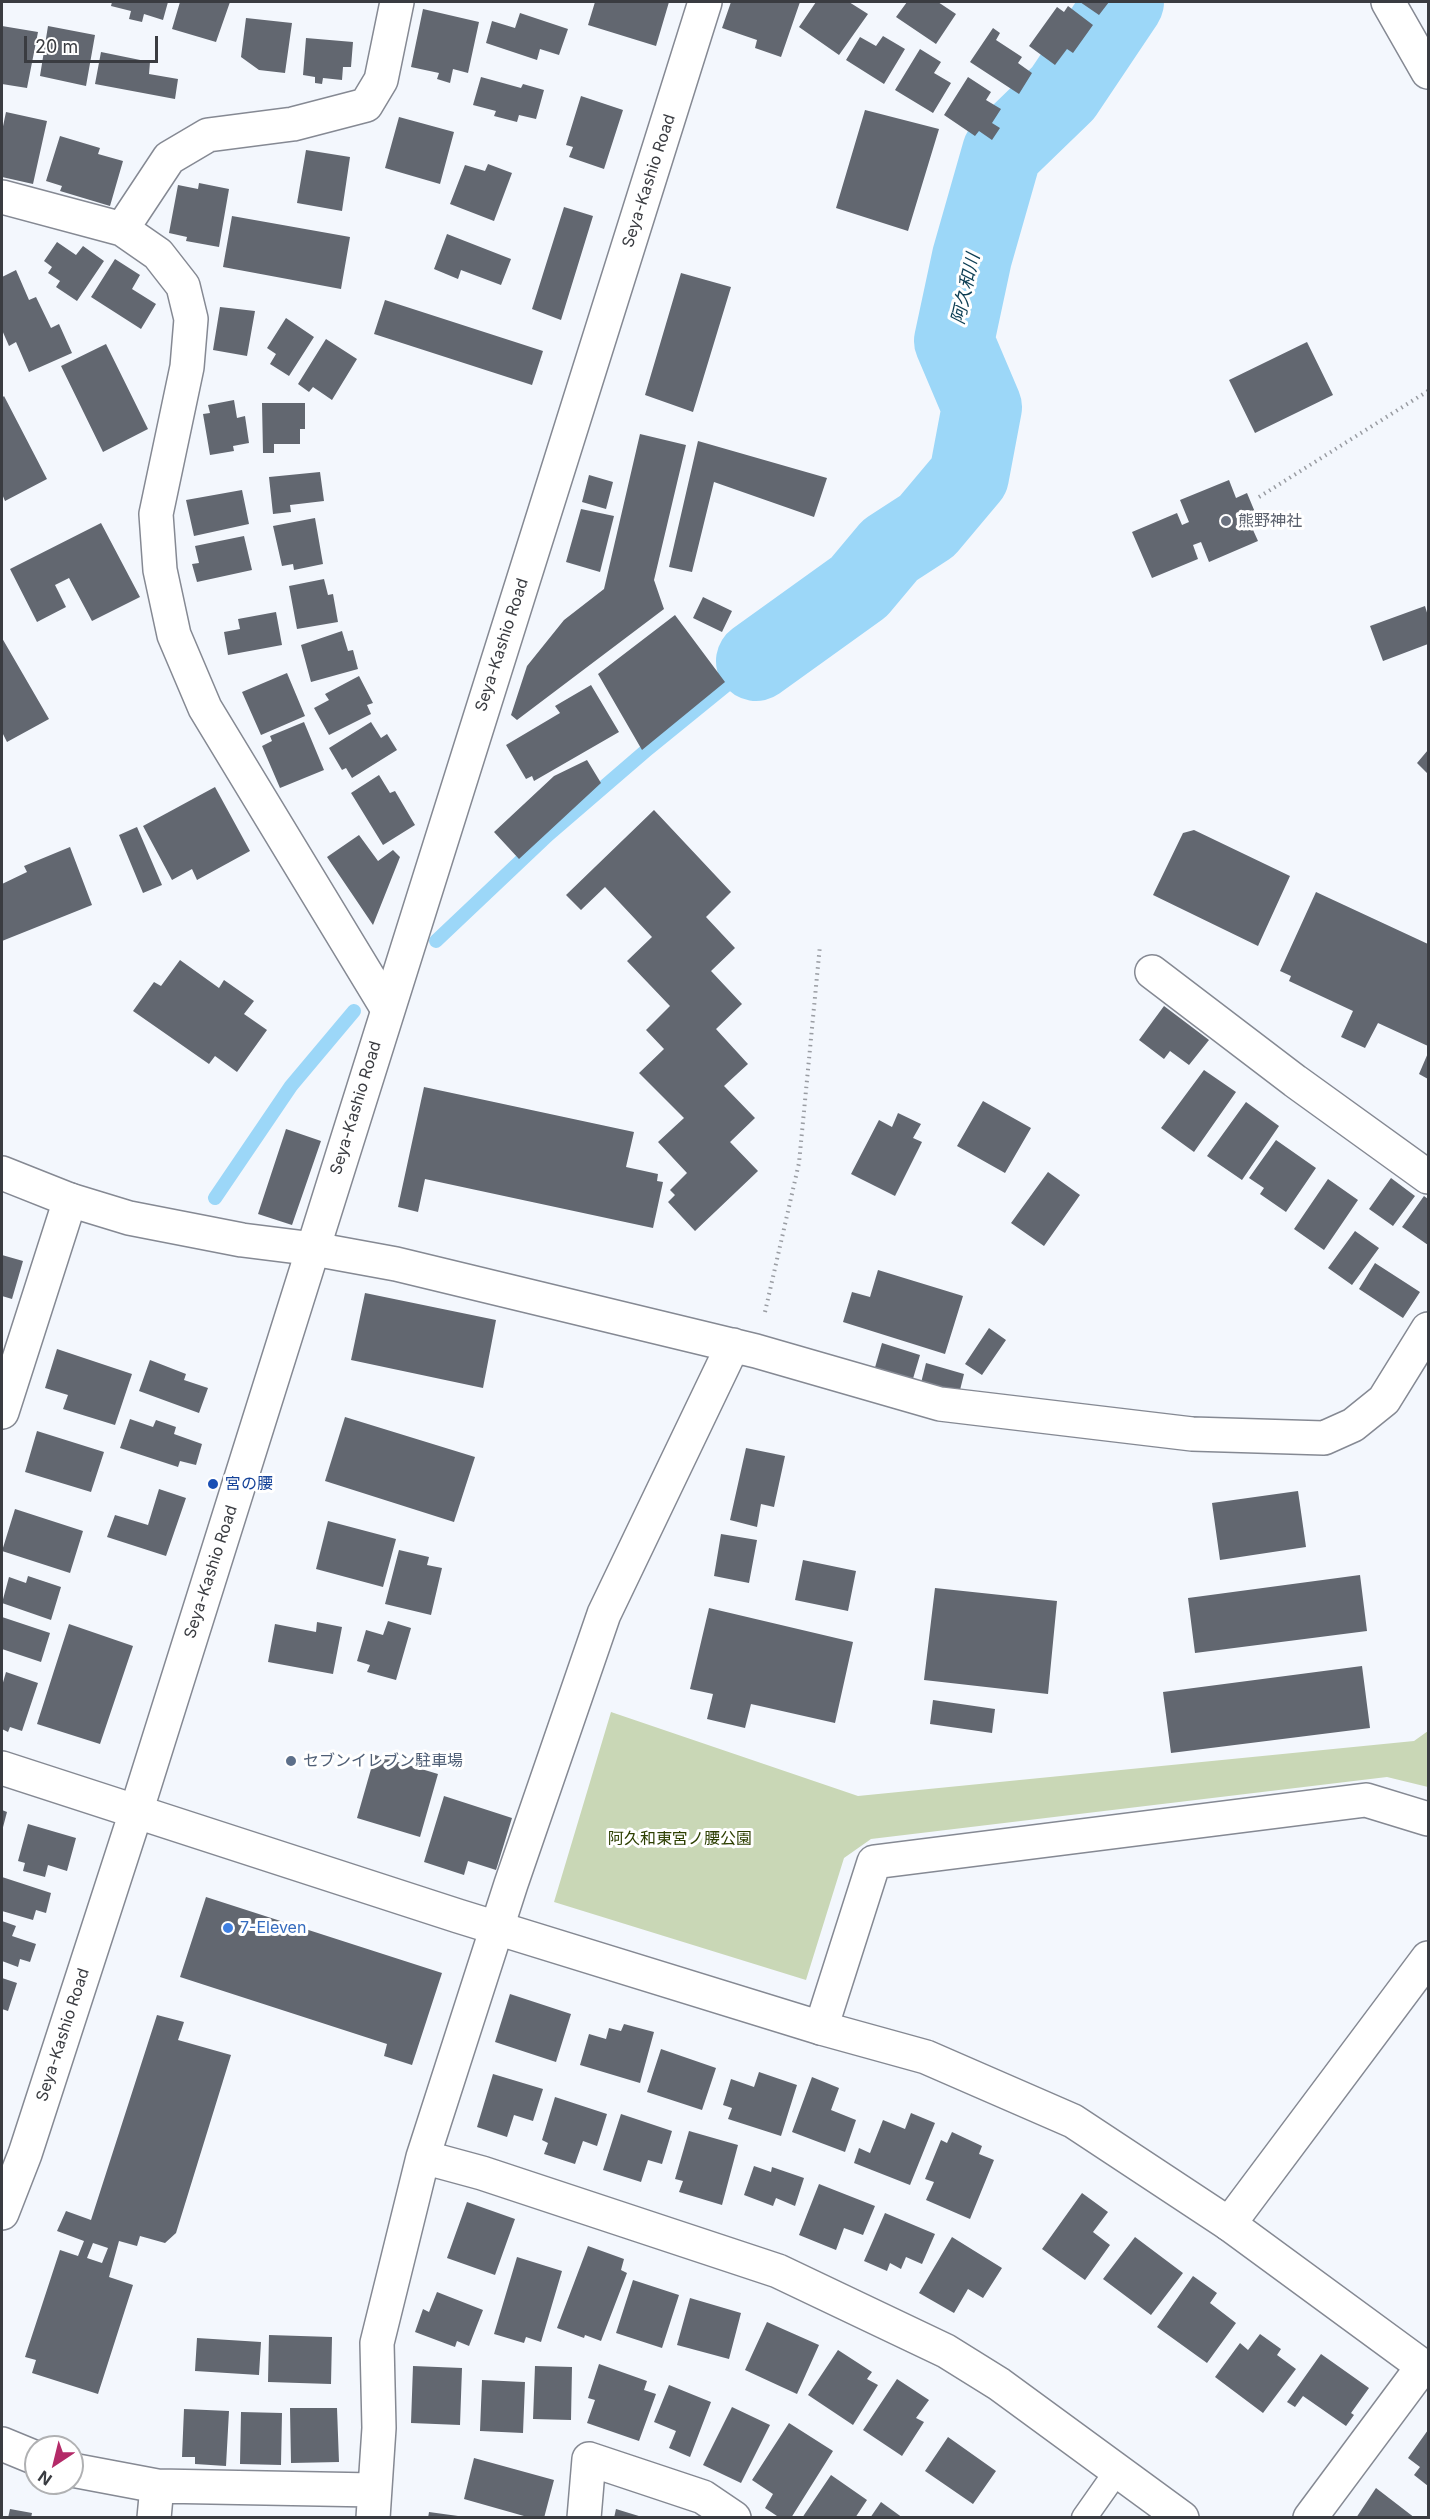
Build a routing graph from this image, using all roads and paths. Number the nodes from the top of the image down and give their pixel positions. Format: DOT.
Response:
graph roads {
  1 [pos="397,2"];
  2 [pos="705,2"];
  3 [pos="1388,2"];
  4 [pos="1428,72"];
  5 [pos="2,196"];
  6 [pos="122,229"];
  7 [pos="1428,391"];
  8 [pos="1259,497"];
  9 [pos="820,945"];
  10 [pos="1152,972"];
  11 [pos="387,1008"];
  12 [pos="2,1173"];
  13 [pos="1428,1177"];
  14 [pos="70,1200"];
  15 [pos="314,1249"];
  16 [pos="1428,1329"];
  17 [pos="745,1348"];
  18 [pos="2,1412"];
  19 [pos="2,1768"];
  20 [pos="136,1812"];
  21 [pos="1428,1819"];
  22 [pos="498,1928"];
  23 [pos="1428,1958"];
  24 [pos="821,2028"];
  25 [pos="423,2157"];
  26 [pos="2,2213"];
  27 [pos="1228,2224"];
  28 [pos="1426,2368"];
  29 [pos="2,2444"];
  30 [pos="24,2453"];
  31 [pos="1117,2471"];
  32 [pos="84,2475"];
  33 [pos="155,2502"];
  34 [pos="373,2504"];
  35 [pos="584,2517"];
  36 [pos="734,2517"];
  37 [pos="1084,2517"];
  38 [pos="1182,2517"];
  39 [pos="1310,2517"];
  1 -- 6 [label="street"];
  2 -- 11 [label="street, Seya-Kashio Road"];
  3 -- 4 [label="street"];
  5 -- 6 [label="street"];
  6 -- 11 [label="street"];
  7 -- 8 [label="path"];
  9 -- 17 [label="path"];
  10 -- 13 [label="street"];
  11 -- 15 [label="street, Seya-Kashio Road"];
  12 -- 14 [label="street"];
  14 -- 15 [label="street"];
  14 -- 18 [label="street"];
  15 -- 17 [label="street"];
  15 -- 20 [label="street, Seya-Kashio Road"];
  16 -- 17 [label="street"];
  17 -- 22 [label="street"];
  19 -- 20 [label="street"];
  20 -- 22 [label="street"];
  20 -- 26 [label="street, Seya-Kashio Road"];
  21 -- 24 [label="street"];
  22 -- 24 [label="street"];
  22 -- 25 [label="street"];
  23 -- 27 [label="street"];
  24 -- 27 [label="street"];
  25 -- 31 [label="street"];
  25 -- 34 [label="street"];
  27 -- 28 [label="street"];
  28 -- 39 [label="street"];
  29 -- 30 [label="street"];
  31 -- 37 [label="lane"];
  31 -- 38 [label="street"];
  32 -- 33 [label="street"];
  33 -- 34 [label="street"];
  35 -- 36 [label="street"];
}
